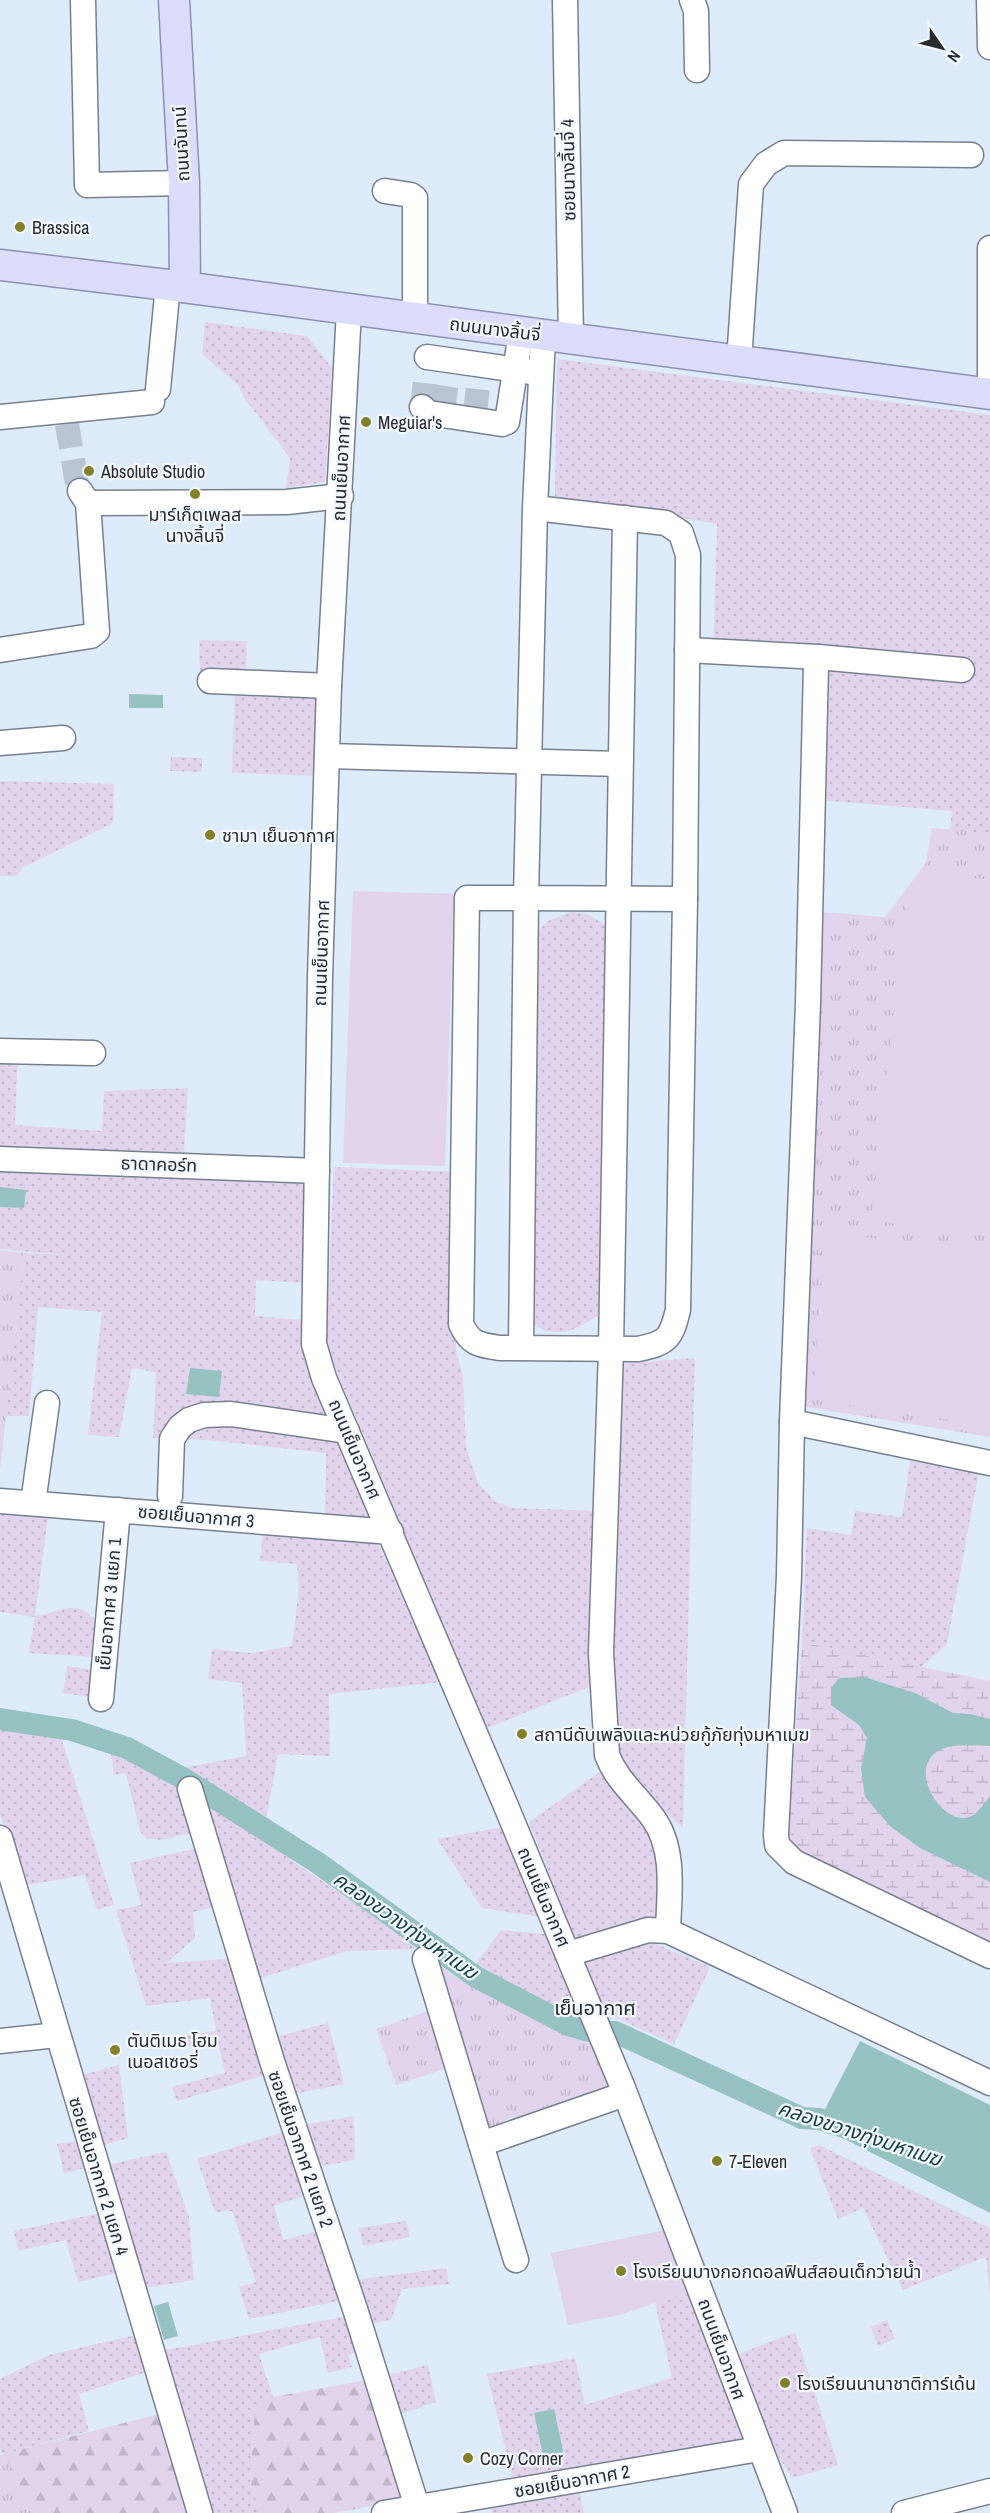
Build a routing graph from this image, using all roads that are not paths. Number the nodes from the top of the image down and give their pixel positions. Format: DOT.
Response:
graph roads {
  1 [pos="83,0"];
  2 [pos="174,0"];
  3 [pos="565,0"];
  4 [pos="692,0"];
  5 [pos="989,0"];
  6 [pos="990,46"];
  7 [pos="698,70"];
  8 [pos="971,155"];
  9 [pos="184,183"];
  10 [pos="385,191"];
  11 [pos="990,248"];
  12 [pos="0,265"];
  13 [pos="176,286"];
  14 [pos="349,310"];
  15 [pos="423,320"];
  16 [pos="990,330"];
  17 [pos="545,336"];
  18 [pos="739,361"];
  19 [pos="517,369"];
  20 [pos="541,373"];
  21 [pos="990,391"];
  22 [pos="436,410"];
  23 [pos="0,417"];
  24 [pos="340,496"];
  25 [pos="535,508"];
  26 [pos="625,518"];
  27 [pos="0,650"];
  28 [pos="687,650"];
  29 [pos="818,657"];
  30 [pos="962,670"];
  31 [pos="210,681"];
  32 [pos="329,686"];
  33 [pos="63,738"];
  34 [pos="0,743"];
  35 [pos="327,756"];
  36 [pos="530,761"];
  37 [pos="620,764"];
  38 [pos="526,898"];
  39 [pos="618,899"];
  40 [pos="685,899"];
  41 [pos="0,1052"];
  42 [pos="93,1053"];
  43 [pos="0,1158"];
  44 [pos="317,1171"];
  45 [pos="521,1348"];
  46 [pos="611,1349"];
  47 [pos="47,1403"];
  48 [pos="792,1422"];
  49 [pos="347,1431"];
  50 [pos="990,1463"];
  51 [pos="170,1496"];
  52 [pos="0,1502"];
  53 [pos="33,1503"];
  54 [pos="118,1510"];
  55 [pos="391,1532"];
  56 [pos="101,1699"];
  57 [pos="190,1789"];
  58 [pos="0,1838"];
  59 [pos="668,1931"];
  60 [pos="568,1954"];
  61 [pos="990,1956"];
  62 [pos="425,1959"];
  63 [pos="57,2035"];
  64 [pos="0,2040"];
  65 [pos="990,2083"];
  66 [pos="625,2094"];
  67 [pos="481,2144"];
  68 [pos="516,2260"];
  69 [pos="759,2449"];
  70 [pos="990,2491"];
  71 [pos="417,2510"];
  72 [pos="200,2513"];
  73 [pos="384,2513"];
  74 [pos="785,2513"];
  75 [pos="904,2513"];
  1 -- 9 [label="street"];
  2 -- 9 [label="main road, ถนนจันทน์"];
  3 -- 17 [label="street, ซอยนางลิ้นจี่ 4"];
  4 -- 7 [label="street"];
  5 -- 6 [label="street"];
  8 -- 18 [label="street"];
  9 -- 13 [label="main road, ถนนจันทน์"];
  10 -- 15 [label="street"];
  11 -- 16 [label="street"];
  12 -- 13 [label="main road, ถนนนางลิ้นจี่"];
  13 -- 14 [label="main road, ถนนนางลิ้นจี่"];
  13 -- 23 [label="street"];
  14 -- 15 [label="main road, ถนนนางลิ้นจี่"];
  14 -- 24 [label="street, ถนนเย็นอากาศ"];
  15 -- 17 [label="main road, ถนนนางลิ้นจี่"];
  15 -- 19 [label="street"];
  16 -- 21 [label="street"];
  17 -- 18 [label="main road, ถนนนางลิ้นจี่"];
  17 -- 19 [label="street"];
  17 -- 20 [label="street"];
  18 -- 21 [label="main road, ถนนนางลิ้นจี่"];
  19 -- 20 [label="street"];
  19 -- 22 [label="street"];
  20 -- 25 [label="street"];
  24 -- 27 [label="street"];
  24 -- 32 [label="street, ถนนเย็นอากาศ"];
  25 -- 26 [label="street"];
  25 -- 36 [label="street"];
  26 -- 28 [label="street"];
  26 -- 37 [label="street"];
  28 -- 29 [label="street"];
  28 -- 40 [label="street"];
  29 -- 30 [label="street"];
  29 -- 48 [label="street"];
  31 -- 32 [label="street"];
  32 -- 35 [label="street, ถนนเย็นอากาศ"];
  33 -- 34 [label="street"];
  35 -- 36 [label="street"];
  35 -- 44 [label="street, ถนนเย็นอากาศ"];
  36 -- 37 [label="street"];
  36 -- 38 [label="street"];
  37 -- 39 [label="street"];
  38 -- 39 [label="street"];
  38 -- 45 [label="street"];
  38 -- 45 [label="street"];
  39 -- 40 [label="street"];
  39 -- 46 [label="street"];
  40 -- 46 [label="street"];
  41 -- 42 [label="street"];
  43 -- 44 [label="street, ธาดาคอร์ท"];
  44 -- 49 [label="street, ถนนเย็นอากาศ"];
  45 -- 46 [label="street"];
  46 -- 59 [label="street"];
  47 -- 53 [label="street"];
  48 -- 50 [label="street"];
  48 -- 61 [label="street"];
  49 -- 51 [label="street"];
  49 -- 55 [label="street, ถนนเย็นอากาศ"];
  52 -- 53 [label="street, ซอยเย็นอากาศ 3"];
  53 -- 54 [label="street, ซอยเย็นอากาศ 3"];
  54 -- 55 [label="street, ซอยเย็นอากาศ 3"];
  54 -- 56 [label="street, เย็นอากาศ 3 แยก 1"];
  55 -- 60 [label="street, ถนนเย็นอากาศ"];
  57 -- 71 [label="street, ซอยเย็นอากาศ 2 แยก 2"];
  58 -- 63 [label="street, ซอยเย็นอากาศ 2 แยก 4"];
  59 -- 60 [label="street"];
  59 -- 65 [label="street"];
  60 -- 66 [label="street, ถนนเย็นอากาศ"];
  62 -- 67 [label="street"];
  63 -- 64 [label="street"];
  63 -- 72 [label="street, ซอยเย็นอากาศ 2 แยก 4"];
  66 -- 67 [label="street"];
  66 -- 69 [label="street, ถนนเย็นอากาศ"];
  67 -- 68 [label="street"];
  69 -- 71 [label="street, ซอยเย็นอากาศ 2"];
  69 -- 74 [label="street, ถนนเย็นอากาศ"];
  70 -- 75 [label="street"];
  71 -- 73 [label="street, ซอยเย็นอากาศ 2"];
}
